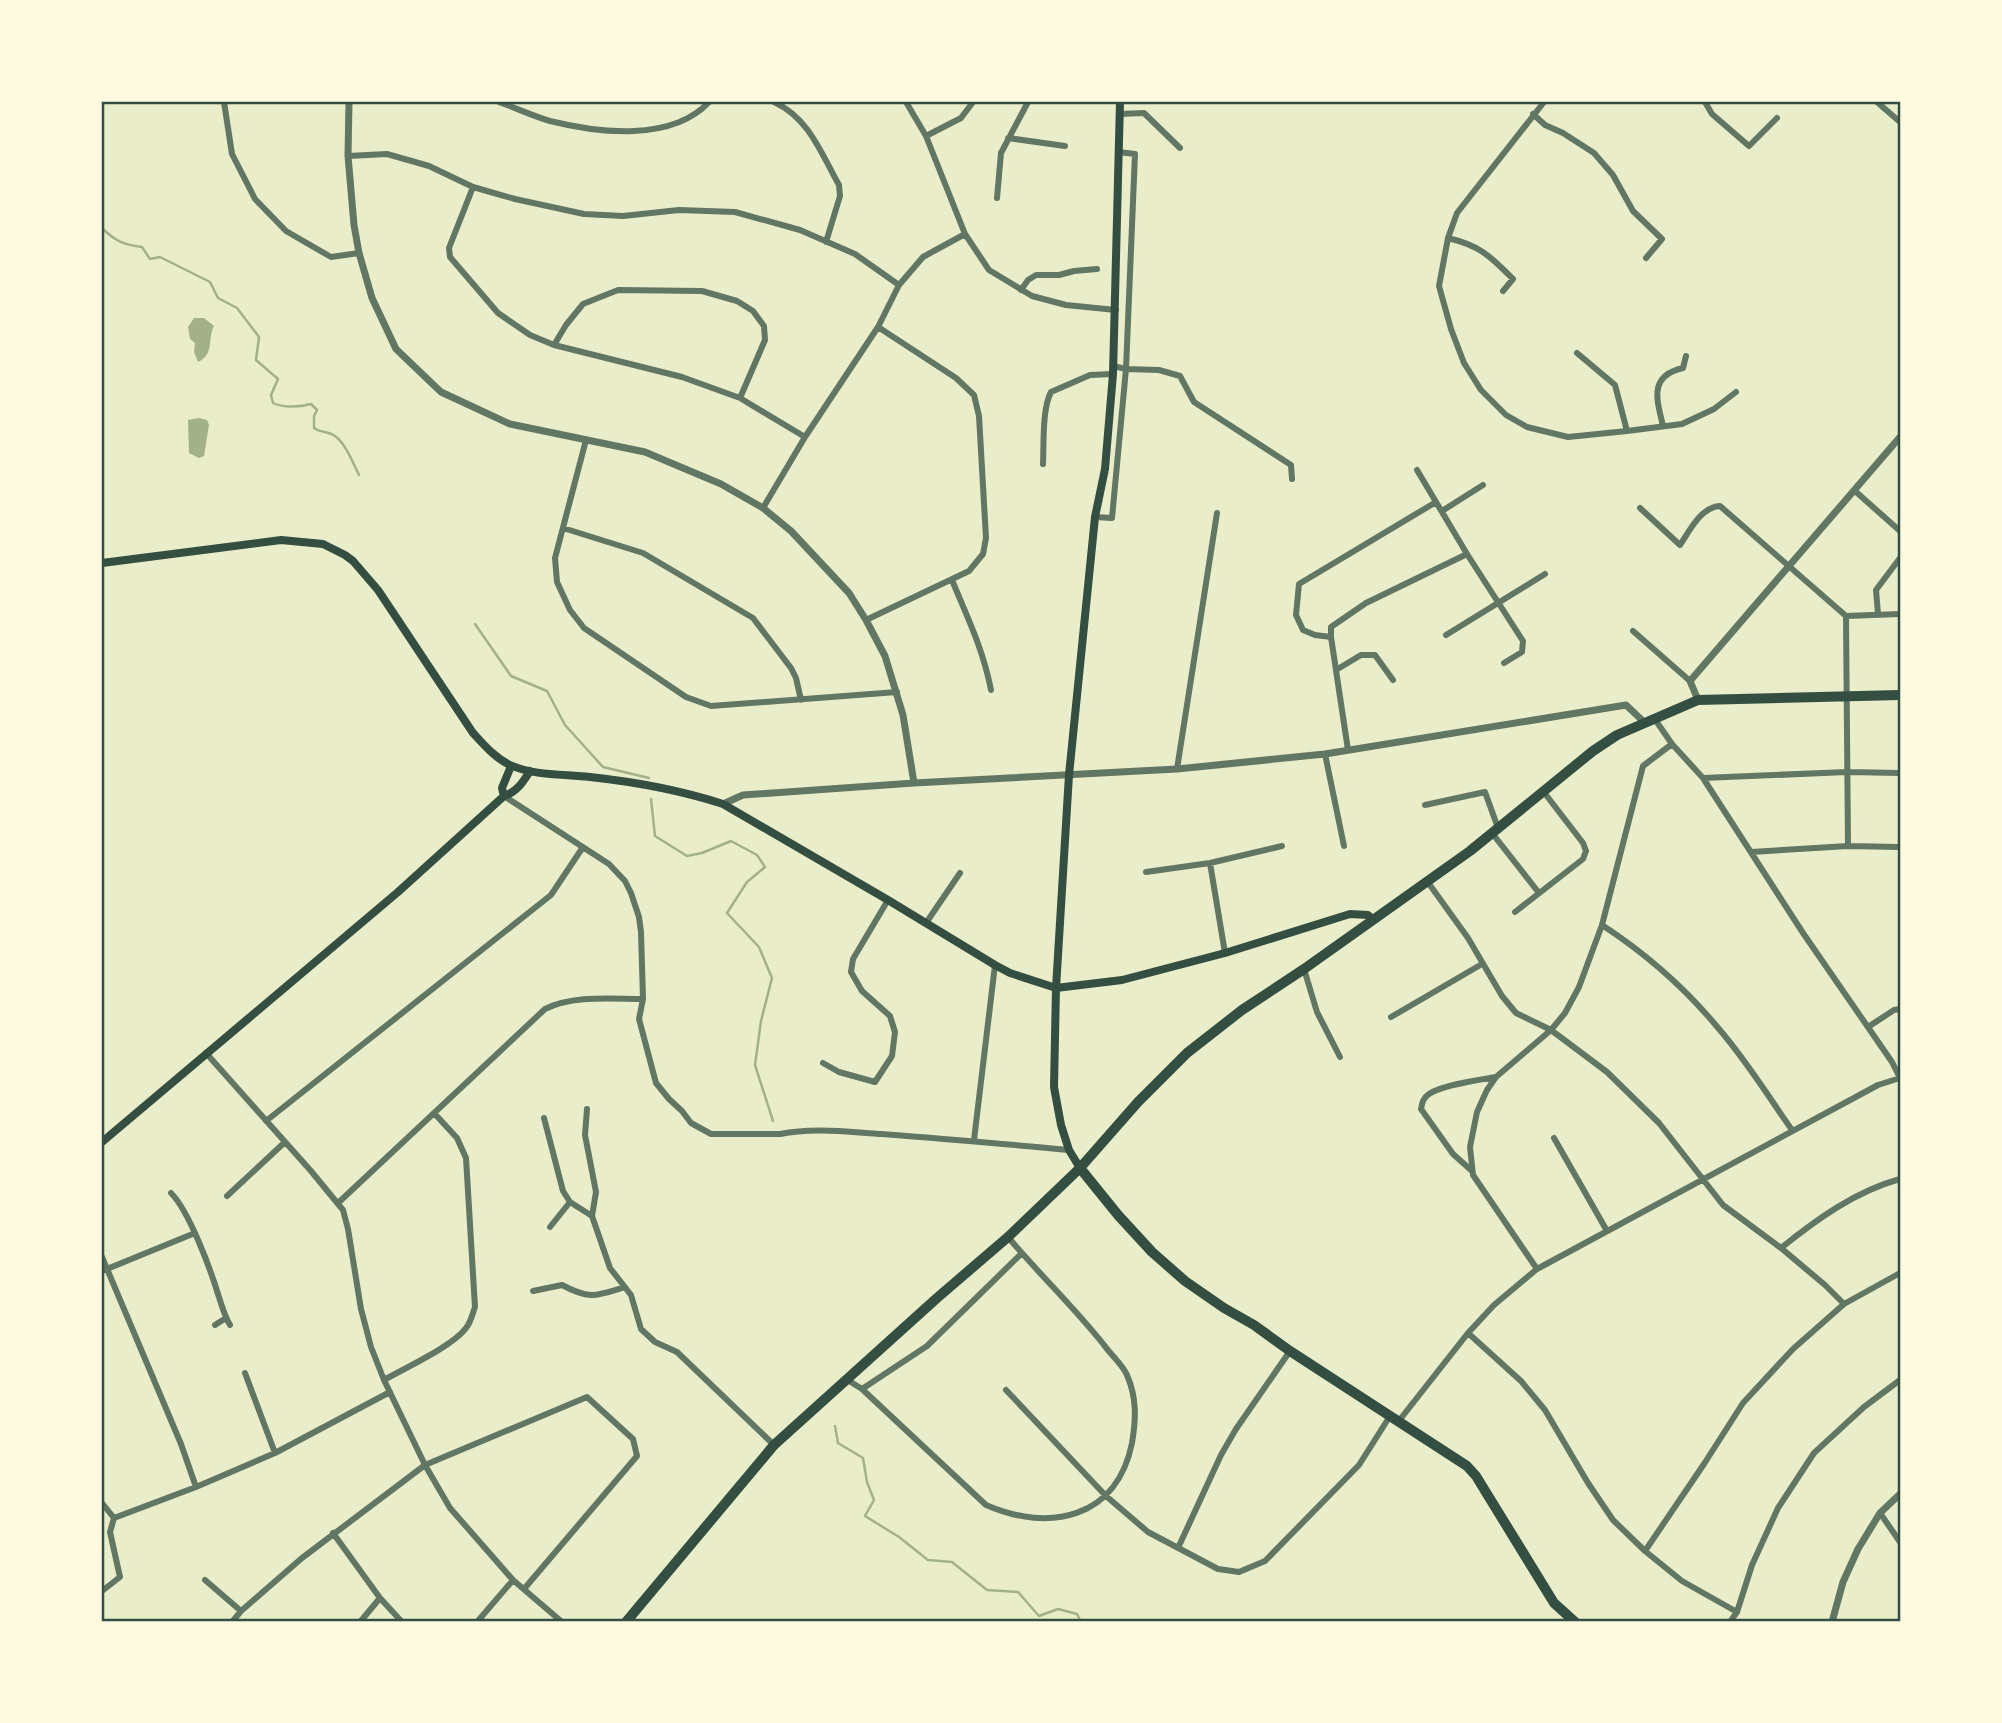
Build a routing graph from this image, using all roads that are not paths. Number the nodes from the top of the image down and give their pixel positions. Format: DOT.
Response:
graph roads {
  1 [pos="223,102"];
  2 [pos="349,102"];
  3 [pos="499,102"];
  4 [pos="709,102"];
  5 [pos="774,102"];
  6 [pos="906,102"];
  7 [pos="973,102"];
  8 [pos="1028,102"];
  9 [pos="1120,102"];
  10 [pos="1544,102"];
  11 [pos="1705,102"];
  12 [pos="1877,102"];
  13 [pos="1119,114"];
  14 [pos="1533,114"];
  15 [pos="1776,118"];
  16 [pos="1900,122"];
  17 [pos="926,136"];
  18 [pos="1008,138"];
  19 [pos="1065,146"];
  20 [pos="1180,148"];
  21 [pos="1118,152"];
  22 [pos="348,156"];
  23 [pos="473,187"];
  24 [pos="997,198"];
  25 [pos="965,234"];
  26 [pos="1448,238"];
  27 [pos="826,242"];
  28 [pos="359,253"];
  29 [pos="1646,258"];
  30 [pos="1097,269"];
  31 [pos="900,285"];
  32 [pos="1021,290"];
  33 [pos="1503,291"];
  34 [pos="1116,310"];
  35 [pos="878,327"];
  36 [pos="554,345"];
  37 [pos="1577,352"];
  38 [pos="1686,356"];
  39 [pos="1126,369"];
  40 [pos="1113,370"];
  41 [pos="1736,392"];
  42 [pos="740,398"];
  43 [pos="1663,426"];
  44 [pos="1627,431"];
  45 [pos="805,437"];
  46 [pos="1900,438"];
  47 [pos="586,440"];
  48 [pos="1043,464"];
  49 [pos="1417,470"];
  50 [pos="1292,479"];
  51 [pos="1483,485"];
  52 [pos="1855,491"];
  53 [pos="1436,502"];
  54 [pos="763,508"];
  55 [pos="1640,508"];
  56 [pos="1442,511"];
  57 [pos="1217,513"];
  58 [pos="1095,517"];
  59 [pos="563,528"];
  60 [pos="1900,531"];
  61 [pos="1467,554"];
  62 [pos="1900,558"];
  63 [pos="102,563"];
  64 [pos="1789,568"];
  65 [pos="1545,574"];
  66 [pos="951,580"];
  67 [pos="1499,603"];
  68 [pos="1878,614"];
  69 [pos="1900,614"];
  70 [pos="1846,616"];
  71 [pos="866,620"];
  72 [pos="1633,631"];
  73 [pos="1446,635"];
  74 [pos="1331,637"];
  75 [pos="1504,663"];
  76 [pos="1336,670"];
  77 [pos="1392,680"];
  78 [pos="1690,681"];
  79 [pos="992,690"];
  80 [pos="897,692"];
  81 [pos="1900,695"];
  82 [pos="1847,696"];
  83 [pos="801,699"];
  84 [pos="1698,700"];
  85 [pos="1649,720"];
  86 [pos="1672,744"];
  87 [pos="1348,750"];
  88 [pos="1325,754"];
  89 [pos="511,765"];
  90 [pos="1177,769"];
  91 [pos="530,771"];
  92 [pos="1847,772"];
  93 [pos="1900,773"];
  94 [pos="1069,775"];
  95 [pos="1703,778"];
  96 [pos="914,783"];
  97 [pos="1543,791"];
  98 [pos="503,796"];
  99 [pos="723,804"];
  100 [pos="1425,805"];
  101 [pos="1495,830"];
  102 [pos="1282,846"];
  103 [pos="1344,846"];
  104 [pos="1848,846"];
  105 [pos="583,847"];
  106 [pos="1900,847"];
  107 [pos="1751,852"];
  108 [pos="1210,863"];
  109 [pos="1146,872"];
  110 [pos="960,873"];
  111 [pos="1427,881"];
  112 [pos="1539,893"];
  113 [pos="888,900"];
  114 [pos="1515,912"];
  115 [pos="1373,919"];
  116 [pos="926,923"];
  117 [pos="1602,925"];
  118 [pos="1225,953"];
  119 [pos="1482,964"];
  120 [pos="995,965"];
  121 [pos="1304,969"];
  122 [pos="1056,988"];
  123 [pos="643,999"];
  124 [pos="1900,1009"];
  125 [pos="1391,1017"];
  126 [pos="1868,1027"];
  127 [pos="1550,1030"];
  128 [pos="206,1053"];
  129 [pos="1340,1057"];
  130 [pos="823,1063"];
  131 [pos="1496,1077"];
  132 [pos="1900,1078"];
  133 [pos="587,1108"];
  134 [pos="434,1113"];
  135 [pos="544,1118"];
  136 [pos="266,1121"];
  137 [pos="1792,1129"];
  138 [pos="1554,1138"];
  139 [pos="974,1140"];
  140 [pos="102,1142"];
  141 [pos="285,1142"];
  142 [pos="1069,1150"];
  143 [pos="1080,1168"];
  144 [pos="1472,1171"];
  145 [pos="1900,1179"];
  146 [pos="1703,1181"];
  147 [pos="171,1193"];
  148 [pos="226,1196"];
  149 [pos="570,1202"];
  150 [pos="338,1203"];
  151 [pos="592,1216"];
  152 [pos="550,1227"];
  153 [pos="1607,1231"];
  154 [pos="195,1233"];
  155 [pos="1008,1237"];
  156 [pos="1782,1248"];
  157 [pos="1022,1253"];
  158 [pos="102,1257"];
  159 [pos="1537,1269"];
  160 [pos="104,1270"];
  161 [pos="1900,1273"];
  162 [pos="625,1287"];
  163 [pos="533,1292"];
  164 [pos="1844,1304"];
  165 [pos="226,1318"];
  166 [pos="215,1325"];
  167 [pos="230,1325"];
  168 [pos="1468,1333"];
  169 [pos="1290,1352"];
  170 [pos="245,1373"];
  171 [pos="846,1379"];
  172 [pos="384,1380"];
  173 [pos="1900,1380"];
  174 [pos="862,1389"];
  175 [pos="1006,1390"];
  176 [pos="390,1392"];
  177 [pos="1394,1419"];
  178 [pos="774,1445"];
  179 [pos="275,1453"];
  180 [pos="425,1465"];
  181 [pos="196,1487"];
  182 [pos="1900,1494"];
  183 [pos="1106,1496"];
  184 [pos="102,1503"];
  185 [pos="1880,1513"];
  186 [pos="114,1518"];
  187 [pos="333,1533"];
  188 [pos="1900,1542"];
  189 [pos="1178,1548"];
  190 [pos="1646,1551"];
  191 [pos="205,1580"];
  192 [pos="513,1580"];
  193 [pos="524,1589"];
  194 [pos="102,1591"];
  195 [pos="380,1598"];
  196 [pos="241,1611"];
  197 [pos="1737,1612"];
  198 [pos="232,1622"];
  199 [pos="360,1622"];
  200 [pos="402,1622"];
  201 [pos="477,1622"];
  202 [pos="562,1622"];
  203 [pos="626,1622"];
  204 [pos="1575,1622"];
  205 [pos="1730,1622"];
  206 [pos="1832,1622"];
  1 -- 28 [label="street"];
  2 -- 22 [label="street"];
  3 -- 4 [label="street"];
  5 -- 27 [label="street"];
  6 -- 17 [label="street"];
  7 -- 17 [label="street"];
  8 -- 18 [label="street"];
  9 -- 13 [label="main road"];
  10 -- 14 [label="street"];
  11 -- 15 [label="street"];
  12 -- 16 [label="street"];
  13 -- 20 [label="street"];
  13 -- 21 [label="main road"];
  14 -- 26 [label="street"];
  14 -- 29 [label="street"];
  17 -- 25 [label="street"];
  18 -- 19 [label="street"];
  18 -- 24 [label="street"];
  21 -- 34 [label="main road"];
  21 -- 39 [label="street"];
  22 -- 23 [label="street"];
  22 -- 28 [label="street"];
  23 -- 27 [label="street"];
  23 -- 36 [label="street"];
  25 -- 31 [label="street"];
  25 -- 32 [label="street"];
  26 -- 33 [label="street"];
  26 -- 44 [label="street"];
  27 -- 31 [label="street"];
  28 -- 47 [label="street"];
  30 -- 32 [label="street"];
  31 -- 35 [label="street"];
  32 -- 34 [label="street"];
  34 -- 40 [label="main road"];
  35 -- 45 [label="street"];
  35 -- 66 [label="street"];
  36 -- 42 [label="street"];
  36 -- 42 [label="street"];
  37 -- 44 [label="street"];
  38 -- 43 [label="street"];
  39 -- 40 [label="street"];
  39 -- 50 [label="street"];
  39 -- 58 [label="street"];
  40 -- 48 [label="street"];
  40 -- 58 [label="main road"];
  41 -- 43 [label="street"];
  42 -- 45 [label="street"];
  43 -- 44 [label="street"];
  45 -- 54 [label="street"];
  46 -- 52 [label="street"];
  47 -- 54 [label="street"];
  47 -- 59 [label="street"];
  49 -- 53 [label="street"];
  51 -- 56 [label="street"];
  52 -- 60 [label="street"];
  52 -- 64 [label="street"];
  53 -- 56 [label="street"];
  53 -- 74 [label="street"];
  54 -- 71 [label="street"];
  55 -- 64 [label="street"];
  56 -- 61 [label="street"];
  57 -- 90 [label="street"];
  58 -- 94 [label="main road"];
  59 -- 83 [label="street"];
  59 -- 83 [label="street"];
  61 -- 67 [label="street"];
  61 -- 74 [label="street"];
  62 -- 68 [label="street"];
  63 -- 89 [label="main road"];
  64 -- 70 [label="street"];
  64 -- 78 [label="street"];
  65 -- 67 [label="street"];
  66 -- 71 [label="street"];
  66 -- 79 [label="street"];
  67 -- 73 [label="street"];
  67 -- 75 [label="street"];
  68 -- 69 [label="street"];
  68 -- 70 [label="street"];
  70 -- 82 [label="street"];
  71 -- 80 [label="street"];
  72 -- 78 [label="street"];
  74 -- 76 [label="street"];
  76 -- 77 [label="street"];
  76 -- 87 [label="street"];
  78 -- 84 [label="street"];
  80 -- 83 [label="street"];
  80 -- 96 [label="street"];
  81 -- 82 [label="main road"];
  82 -- 84 [label="main road"];
  82 -- 92 [label="street"];
  84 -- 85 [label="main road"];
  85 -- 86 [label="street"];
  85 -- 87 [label="street"];
  85 -- 97 [label="main road"];
  86 -- 95 [label="street"];
  86 -- 117 [label="street"];
  87 -- 88 [label="street"];
  88 -- 90 [label="street"];
  88 -- 103 [label="street"];
  89 -- 91 [label="main road"];
  89 -- 98 [label="main road"];
  90 -- 94 [label="street"];
  91 -- 98 [label="main road"];
  91 -- 99 [label="main road"];
  92 -- 93 [label="street"];
  92 -- 95 [label="street"];
  92 -- 104 [label="street"];
  94 -- 96 [label="street"];
  94 -- 122 [label="main road"];
  95 -- 107 [label="street"];
  96 -- 99 [label="street"];
  97 -- 101 [label="main road"];
  97 -- 112 [label="street"];
  98 -- 105 [label="street"];
  98 -- 128 [label="main road"];
  99 -- 113 [label="main road"];
  100 -- 101 [label="street"];
  101 -- 111 [label="main road"];
  101 -- 112 [label="street"];
  102 -- 108 [label="street"];
  104 -- 106 [label="street"];
  104 -- 107 [label="street"];
  105 -- 123 [label="street"];
  105 -- 136 [label="street"];
  107 -- 126 [label="street"];
  108 -- 109 [label="street"];
  108 -- 118 [label="street"];
  110 -- 116 [label="street"];
  111 -- 115 [label="main road"];
  111 -- 119 [label="street"];
  112 -- 114 [label="street"];
  113 -- 116 [label="main road"];
  113 -- 130 [label="street"];
  115 -- 118 [label="main road"];
  115 -- 121 [label="main road"];
  116 -- 120 [label="main road"];
  117 -- 127 [label="street"];
  117 -- 137 [label="street"];
  118 -- 122 [label="main road"];
  119 -- 125 [label="street"];
  119 -- 127 [label="street"];
  120 -- 122 [label="main road"];
  120 -- 139 [label="street"];
  121 -- 129 [label="street"];
  121 -- 143 [label="main road"];
  122 -- 142 [label="main road"];
  123 -- 134 [label="street"];
  123 -- 139 [label="street"];
  124 -- 126 [label="street"];
  126 -- 132 [label="street"];
  127 -- 131 [label="street"];
  127 -- 146 [label="street"];
  128 -- 136 [label="street"];
  128 -- 140 [label="main road"];
  131 -- 144 [label="street"];
  131 -- 144 [label="street"];
  132 -- 137 [label="street"];
  133 -- 151 [label="street"];
  134 -- 150 [label="street"];
  134 -- 172 [label="street"];
  135 -- 149 [label="street"];
  136 -- 141 [label="street"];
  137 -- 146 [label="street"];
  138 -- 153 [label="street"];
  139 -- 142 [label="street"];
  141 -- 148 [label="street"];
  141 -- 150 [label="street"];
  142 -- 143 [label="main road"];
  143 -- 155 [label="main road"];
  143 -- 169 [label="main road"];
  144 -- 159 [label="street"];
  145 -- 156 [label="street"];
  146 -- 153 [label="street"];
  146 -- 156 [label="street"];
  147 -- 154 [label="street"];
  149 -- 151 [label="street"];
  149 -- 152 [label="street"];
  150 -- 172 [label="street"];
  151 -- 162 [label="street"];
  153 -- 159 [label="street"];
  154 -- 160 [label="street"];
  154 -- 165 [label="street"];
  155 -- 157 [label="street"];
  155 -- 171 [label="main road"];
  156 -- 164 [label="street"];
  157 -- 174 [label="street"];
  157 -- 183 [label="street"];
  158 -- 160 [label="street"];
  159 -- 168 [label="street"];
  160 -- 181 [label="street"];
  161 -- 164 [label="street"];
  162 -- 163 [label="street"];
  162 -- 178 [label="street"];
  164 -- 190 [label="street"];
  165 -- 166 [label="street"];
  165 -- 167 [label="street"];
  168 -- 177 [label="street"];
  168 -- 190 [label="street"];
  169 -- 177 [label="main road"];
  169 -- 189 [label="street"];
  170 -- 179 [label="street"];
  171 -- 174 [label="street"];
  171 -- 178 [label="main road"];
  172 -- 176 [label="street"];
  173 -- 197 [label="street"];
  174 -- 183 [label="street"];
  175 -- 183 [label="street"];
  176 -- 179 [label="street"];
  176 -- 180 [label="street"];
  177 -- 189 [label="street"];
  177 -- 204 [label="main road"];
  178 -- 203 [label="main road"];
  179 -- 181 [label="street"];
  180 -- 187 [label="street"];
  180 -- 192 [label="street"];
  180 -- 193 [label="street"];
  181 -- 186 [label="street"];
  182 -- 185 [label="street"];
  183 -- 189 [label="street"];
  184 -- 186 [label="street"];
  185 -- 188 [label="street"];
  185 -- 206 [label="street"];
  186 -- 194 [label="street"];
  187 -- 195 [label="street"];
  187 -- 196 [label="street"];
  190 -- 197 [label="street"];
  191 -- 196 [label="street"];
  192 -- 193 [label="street"];
  192 -- 201 [label="street"];
  193 -- 202 [label="street"];
  195 -- 199 [label="street"];
  195 -- 200 [label="street"];
  196 -- 198 [label="street"];
  197 -- 205 [label="street"];
}
